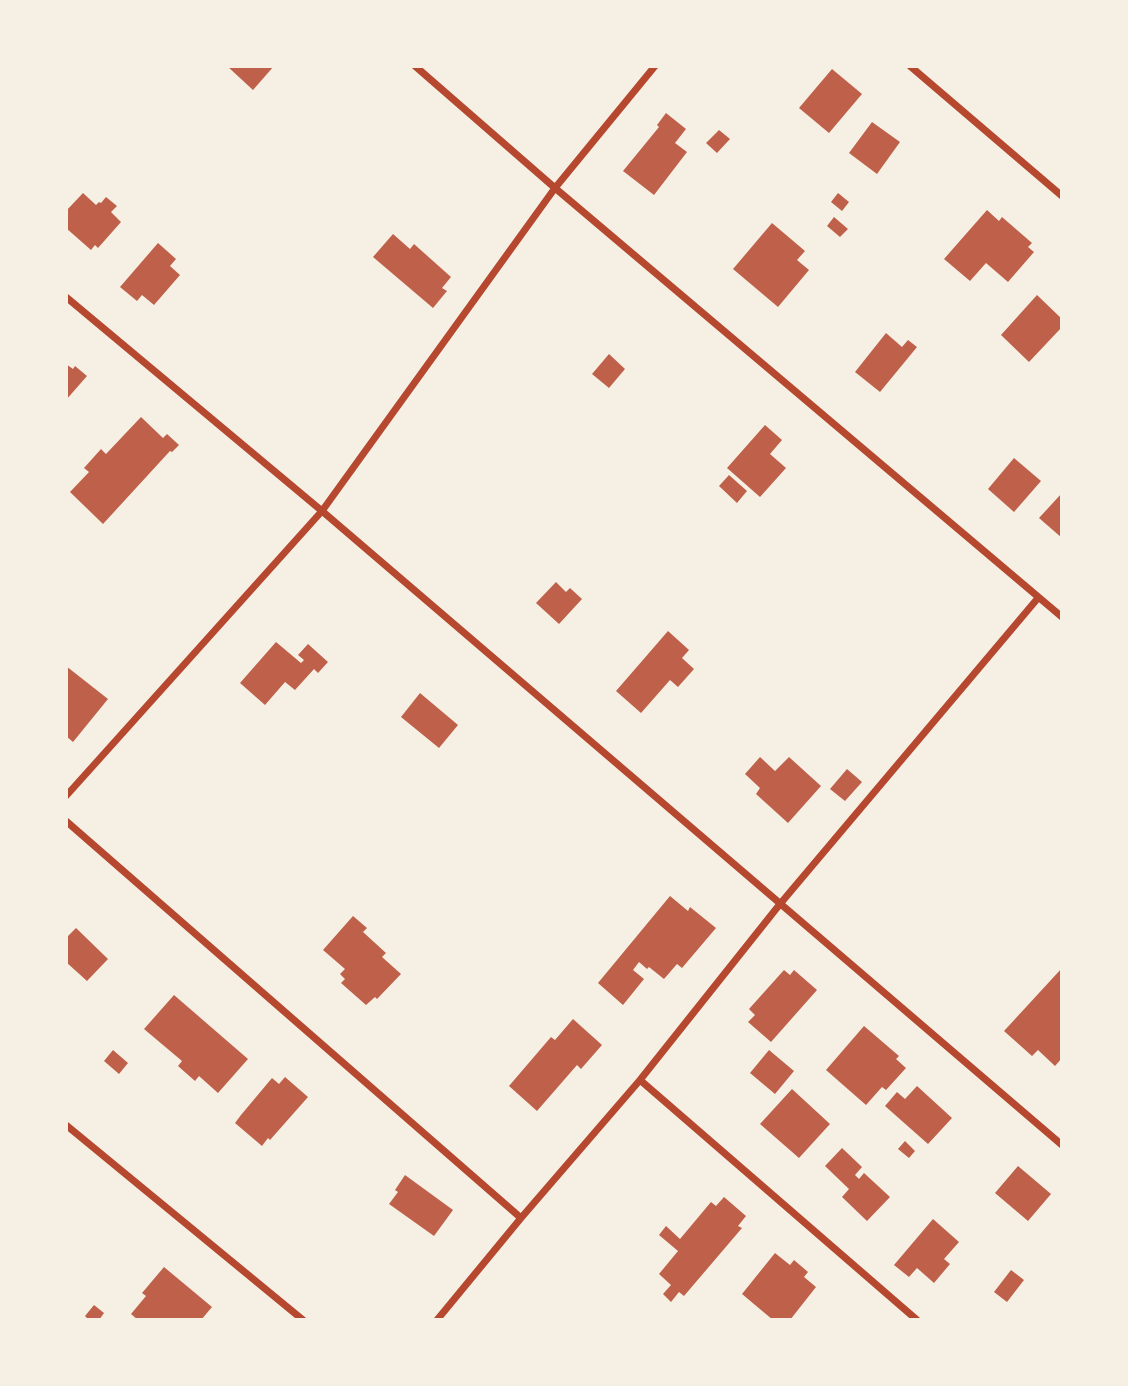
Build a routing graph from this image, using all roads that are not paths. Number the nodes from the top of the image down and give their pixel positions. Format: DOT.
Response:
graph roads {
  1 [pos="415,66"];
  2 [pos="654,66"];
  3 [pos="910,66"];
  4 [pos="555,188"];
  5 [pos="1062,196"];
  6 [pos="66,297"];
  7 [pos="322,511"];
  8 [pos="1038,598"];
  9 [pos="1062,617"];
  10 [pos="66,796"];
  11 [pos="66,821"];
  12 [pos="779,904"];
  13 [pos="640,1080"];
  14 [pos="66,1125"];
  15 [pos="1062,1145"];
  16 [pos="521,1218"];
  17 [pos="303,1320"];
  18 [pos="437,1320"];
  19 [pos="917,1320"];
  1 -- 4 [label="street"];
  2 -- 4 [label="street"];
  3 -- 5 [label="street"];
  4 -- 7 [label="street"];
  4 -- 8 [label="street"];
  6 -- 7 [label="street"];
  7 -- 10 [label="street"];
  7 -- 12 [label="street"];
  8 -- 9 [label="street"];
  8 -- 12 [label="street"];
  11 -- 16 [label="street"];
  12 -- 13 [label="street"];
  12 -- 15 [label="street"];
  13 -- 16 [label="street"];
  13 -- 19 [label="street"];
  14 -- 17 [label="street"];
  16 -- 18 [label="street"];
}
